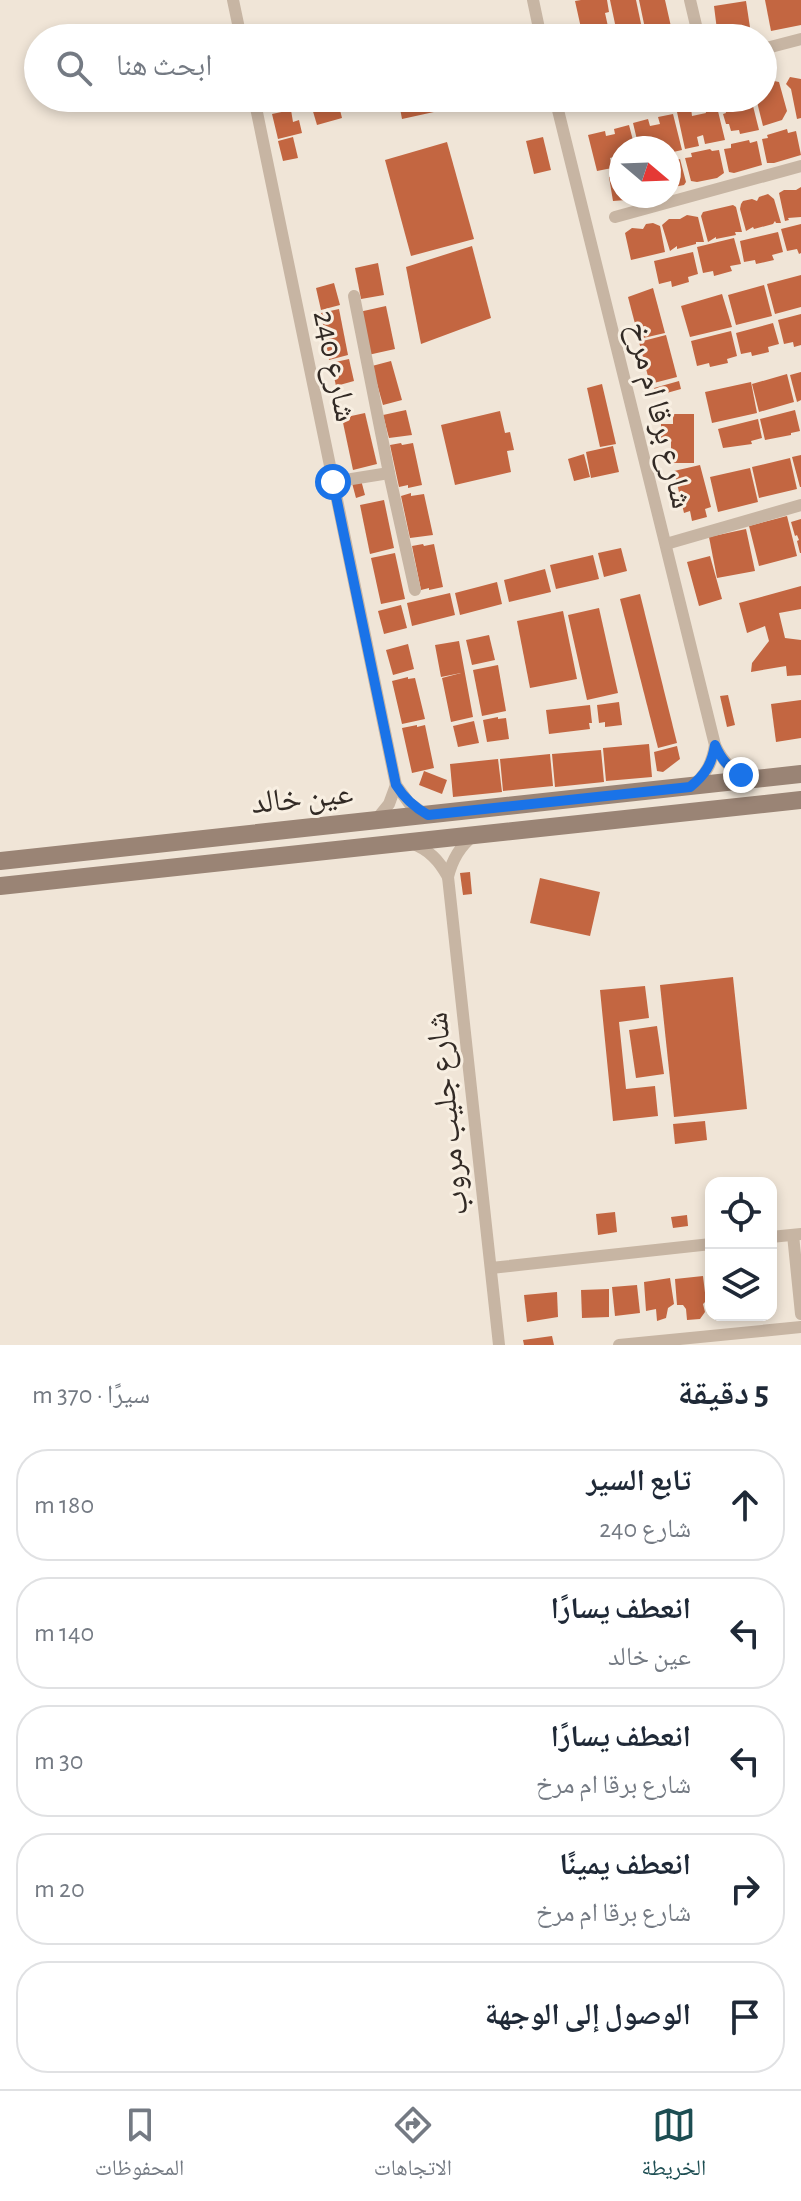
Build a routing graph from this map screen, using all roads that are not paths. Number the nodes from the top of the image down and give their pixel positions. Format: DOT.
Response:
graph roads {
  1 [pos="233,0"];
  2 [pos="533,0"];
  3 [pos="690,0"];
  4 [pos="238,24"];
  5 [pos="538,24"];
  6 [pos="696,24"];
  7 [pos="801,39"];
  8 [pos="777,45"];
  9 [pos="257,112"];
  10 [pos="558,112"];
  11 [pos="801,166"];
  12 [pos="615,217"];
  13 [pos="354,296"];
  14 [pos="389,473"];
  15 [pos="333,482"];
  16 [pos="801,505"];
  17 [pos="666,544"];
  18 [pos="415,590"];
  19 [pos="715,745"];
  20 [pos="801,774"];
  21 [pos="753,780"];
  22 [pos="396,785"];
  23 [pos="690,787"];
  24 [pos="801,800"];
  25 [pos="428,815"];
  26 [pos="375,820"];
  27 [pos="476,834"];
  28 [pos="408,842"];
  29 [pos="0,861"];
  30 [pos="448,877"];
  31 [pos="0,886"];
  32 [pos="797,1234"];
  33 [pos="777,1236"];
  34 [pos="705,1245"];
  35 [pos="491,1268"];
  36 [pos="801,1314"];
  37 [pos="801,1327"];
  38 [pos="743,1339"];
  39 [pos="499,1345"];
  40 [pos="619,1345"];
  1 -- 4 [label="street"];
  2 -- 5 [label="street"];
  3 -- 6 [label="street"];
  7 -- 8 [label="street"];
  9 -- 15 [label="street, شارع 240"];
  10 -- 17 [label="street, شارع برقا ام مرخ"];
  11 -- 12 [label="street"];
  13 -- 14 [label="street"];
  14 -- 15 [label="street"];
  14 -- 18 [label="street"];
  15 -- 22 [label="street, شارع 240"];
  16 -- 17 [label="street"];
  17 -- 19 [label="street, شارع برقا ام مرخ"];
  19 -- 21 [label="street, شارع برقا ام مرخ"];
  19 -- 23 [label="street"];
  20 -- 21 [label="street, عين خالد"];
  21 -- 23 [label="street, عين خالد"];
  22 -- 25 [label="street"];
  22 -- 26 [label="street"];
  23 -- 25 [label="street, عين خالد"];
  24 -- 27 [label="street, عين خالد"];
  25 -- 26 [label="street, عين خالد"];
  26 -- 29 [label="street, عين خالد"];
  27 -- 28 [label="street, عين خالد"];
  27 -- 30 [label="street"];
  28 -- 30 [label="street"];
  28 -- 31 [label="street, عين خالد"];
  30 -- 35 [label="street, شارع جليب مروب"];
  32 -- 33 [label="street"];
  32 -- 36 [label="street"];
  34 -- 35 [label="street"];
  35 -- 39 [label="street, شارع جليب مروب"];
  37 -- 38 [label="street"];
  38 -- 40 [label="street"];
}
